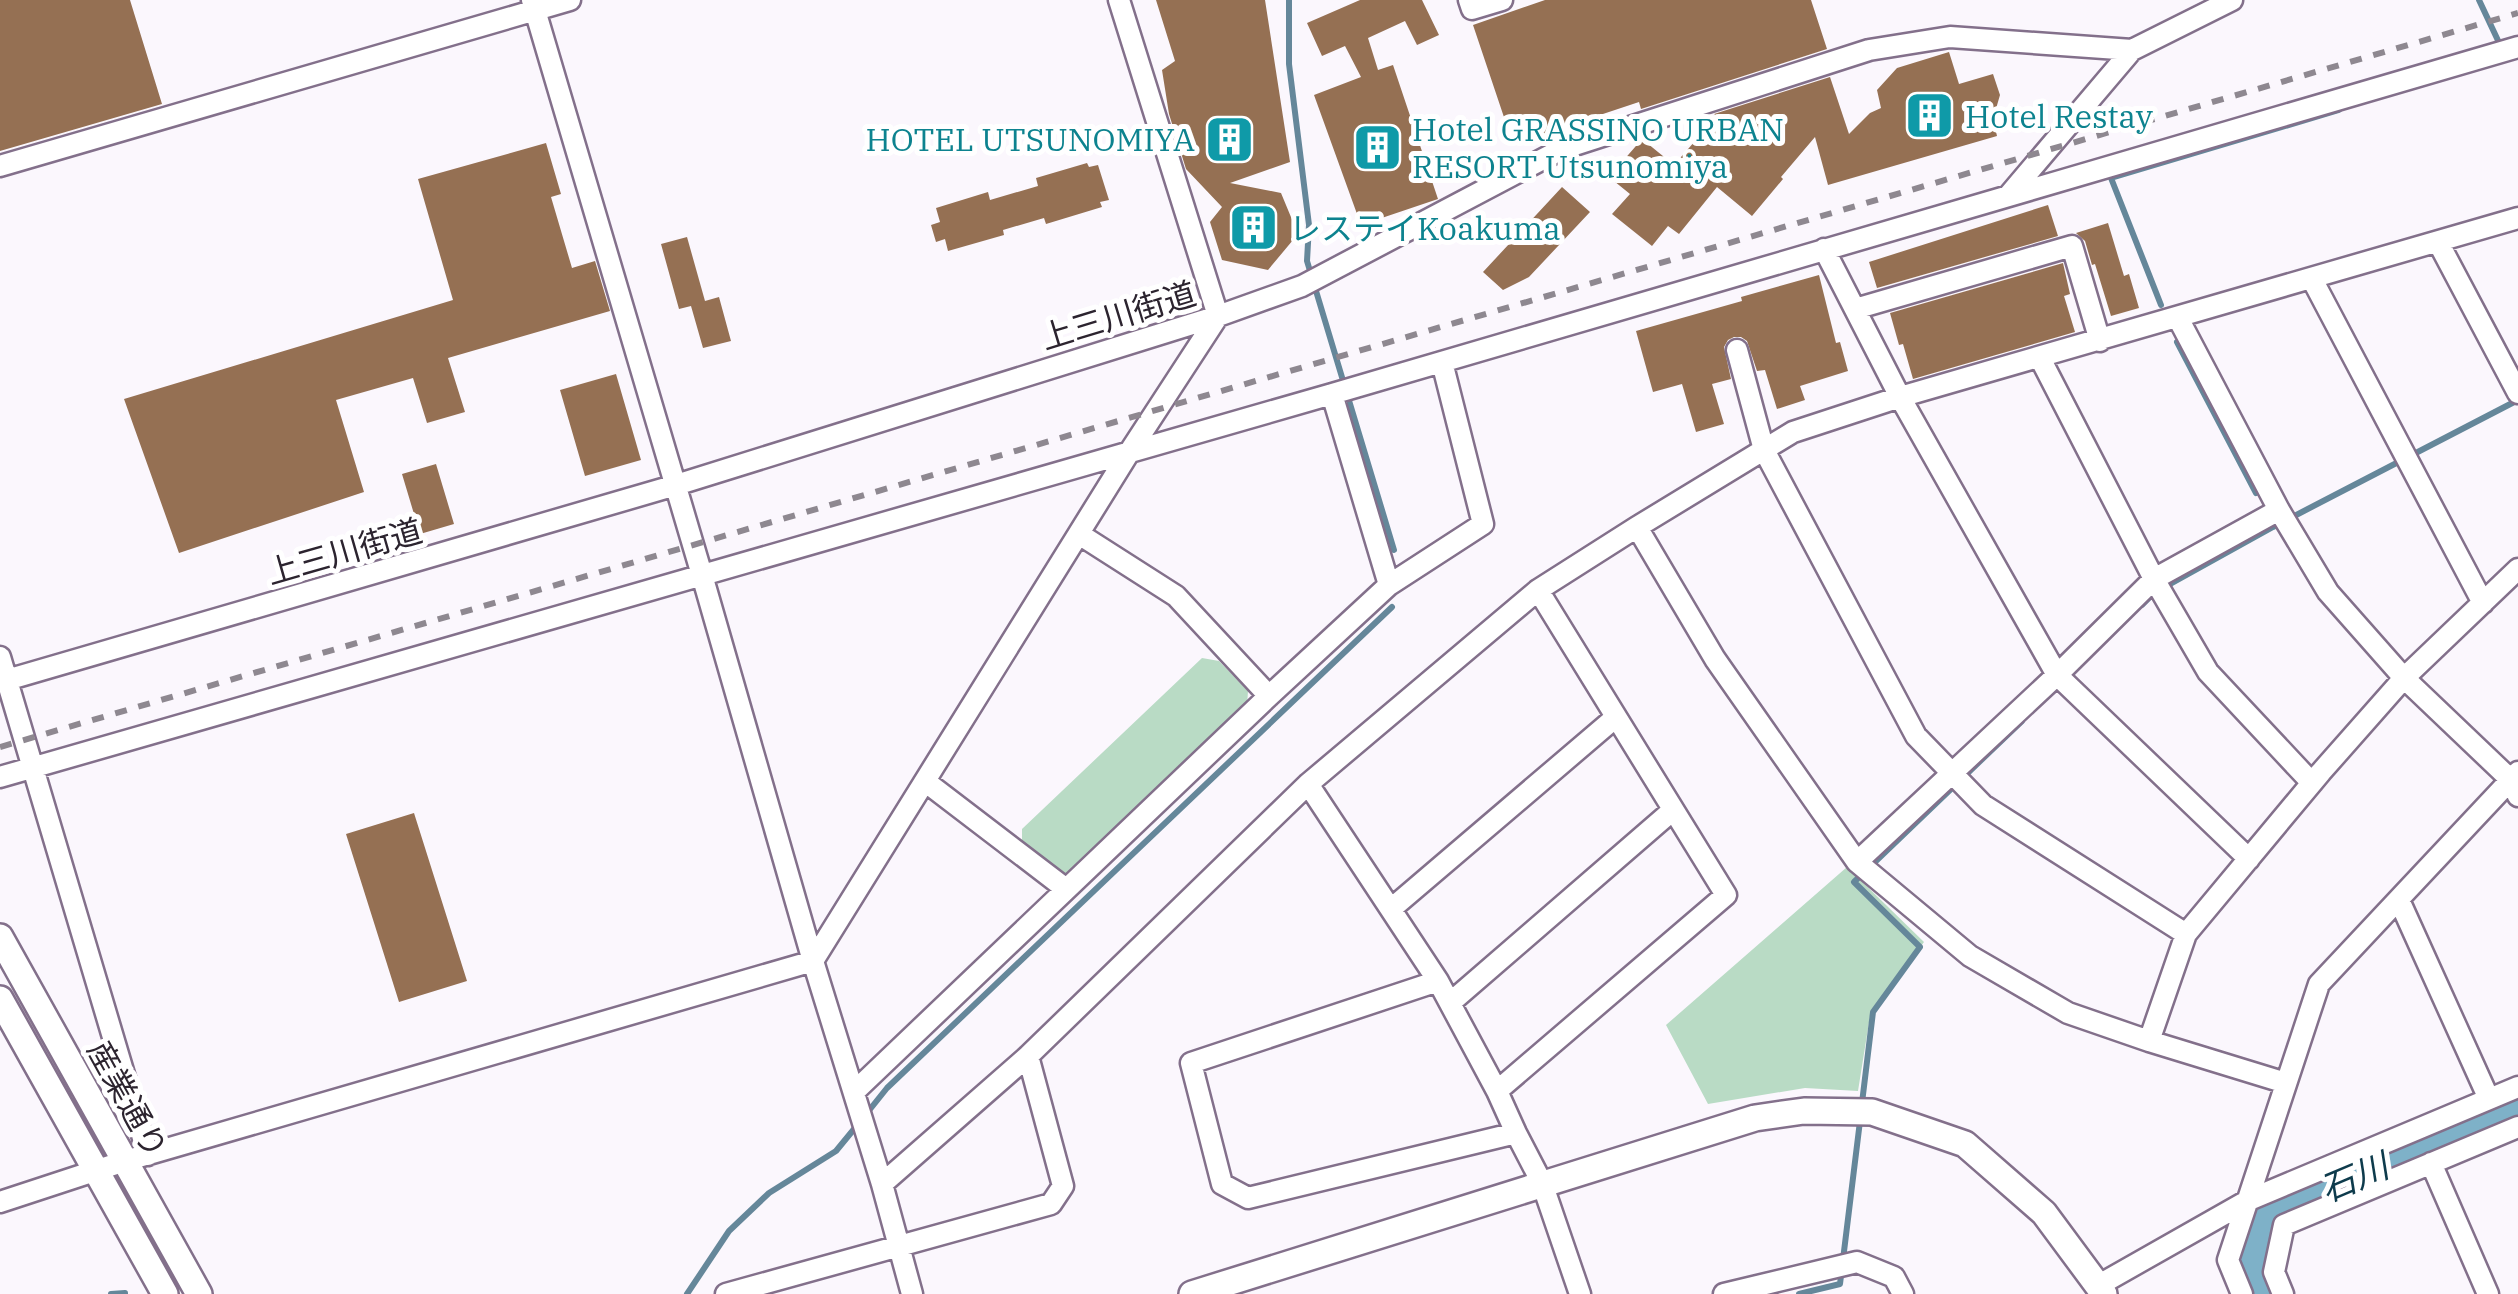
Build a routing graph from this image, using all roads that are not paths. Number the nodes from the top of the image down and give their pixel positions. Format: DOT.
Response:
graph roads {
  1 [pos="570,0"];
  2 [pos="1119,0"];
  3 [pos="1469,0"];
  4 [pos="1502,0"];
  5 [pos="2232,0"];
  6 [pos="534,5"];
  7 [pos="2518,47"];
  8 [pos="2132,50"];
  9 [pos="0,166"];
  10 [pos="2009,195"];
  11 [pos="2518,218"];
  12 [pos="2438,242"];
  13 [pos="1824,249"];
  14 [pos="2312,279"];
  15 [pos="1855,309"];
  16 [pos="1218,316"];
  17 [pos="2178,318"];
  18 [pos="2100,340"];
  19 [pos="1736,350"];
  20 [pos="2040,358"];
  21 [pos="1442,362"];
  22 [pos="2518,393"];
  23 [pos="1332,394"];
  24 [pos="1900,398"];
  25 [pos="1764,450"];
  26 [pos="1130,451"];
  27 [pos="676,486"];
  28 [pos="2279,510"];
  29 [pos="1636,526"];
  30 [pos="1079,534"];
  31 [pos="2518,568"];
  32 [pos="702,574"];
  33 [pos="2154,580"];
  34 [pos="1389,585"];
  35 [pos="1538,590"];
  36 [pos="2483,603"];
  37 [pos="0,657"];
  38 [pos="2056,675"];
  39 [pos="2404,678"];
  40 [pos="4,681"];
  41 [pos="1269,696"];
  42 [pos="1616,716"];
  43 [pos="33,767"];
  44 [pos="1952,773"];
  45 [pos="0,777"];
  46 [pos="926,782"];
  47 [pos="2312,782"];
  48 [pos="2516,783"];
  49 [pos="1308,784"];
  50 [pos="1674,810"];
  51 [pos="2249,859"];
  52 [pos="1857,862"];
  53 [pos="1066,889"];
  54 [pos="2399,900"];
  55 [pos="1390,909"];
  56 [pos="2186,934"];
  57 [pos="0,937"];
  58 [pos="813,961"];
  59 [pos="1438,982"];
  60 [pos="0,999"];
  61 [pos="1450,1003"];
  62 [pos="2148,1041"];
  63 [pos="1028,1056"];
  64 [pos="2286,1083"];
  65 [pos="2518,1087"];
  66 [pos="1497,1091"];
  67 [pos="854,1092"];
  68 [pos="2489,1099"];
  69 [pos="2518,1127"];
  70 [pos="1516,1133"];
  71 [pos="137,1158"];
  72 [pos="2432,1163"];
  73 [pos="96,1171"];
  74 [pos="1542,1183"];
  75 [pos="882,1184"];
  76 [pos="2249,1200"];
  77 [pos="0,1202"];
  78 [pos="899,1246"];
  79 [pos="2102,1290"];
  80 [pos="165,1294"];
  81 [pos="199,1294"];
  82 [pos="726,1294"];
  83 [pos="912,1294"];
  84 [pos="1192,1294"];
  85 [pos="1580,1294"];
  86 [pos="1724,1294"];
  87 [pos="1903,1294"];
  88 [pos="2242,1294"];
  89 [pos="2283,1294"];
  90 [pos="2488,1294"];
  1 -- 6 [label="street"];
  2 -- 16 [label="street"];
  3 -- 4 [label="street"];
  5 -- 8 [label="street"];
  6 -- 9 [label="street"];
  6 -- 27 [label="street"];
  7 -- 10 [label="street"];
  8 -- 10 [label="street"];
  8 -- 16 [label="street, 上三川街道"];
  10 -- 13 [label="street"];
  11 -- 12 [label="street"];
  12 -- 14 [label="street"];
  12 -- 22 [label="street"];
  13 -- 15 [label="street"];
  13 -- 21 [label="street"];
  14 -- 17 [label="street"];
  14 -- 36 [label="street"];
  15 -- 18 [label="street"];
  15 -- 24 [label="street"];
  16 -- 26 [label="street"];
  16 -- 27 [label="street, 上三川街道"];
  17 -- 18 [label="street"];
  17 -- 28 [label="street"];
  18 -- 20 [label="street"];
  19 -- 25 [label="street"];
  20 -- 24 [label="street"];
  20 -- 33 [label="street"];
  21 -- 23 [label="street"];
  21 -- 34 [label="street"];
  23 -- 26 [label="street"];
  23 -- 34 [label="street"];
  24 -- 25 [label="street"];
  24 -- 38 [label="street"];
  25 -- 29 [label="street"];
  25 -- 44 [label="street"];
  26 -- 30 [label="street"];
  26 -- 32 [label="street"];
  27 -- 32 [label="street"];
  27 -- 40 [label="street, 上三川街道"];
  28 -- 33 [label="street"];
  28 -- 39 [label="street"];
  29 -- 35 [label="street"];
  29 -- 52 [label="street"];
  30 -- 41 [label="street"];
  30 -- 46 [label="street"];
  31 -- 36 [label="street"];
  32 -- 43 [label="street"];
  32 -- 58 [label="street"];
  33 -- 38 [label="street"];
  33 -- 47 [label="street"];
  34 -- 41 [label="street"];
  35 -- 42 [label="street"];
  35 -- 49 [label="street"];
  36 -- 39 [label="street"];
  37 -- 40 [label="street"];
  38 -- 44 [label="street"];
  38 -- 51 [label="street"];
  39 -- 47 [label="street"];
  39 -- 48 [label="street"];
  40 -- 43 [label="street"];
  41 -- 53 [label="street"];
  42 -- 50 [label="street"];
  42 -- 55 [label="street"];
  43 -- 45 [label="street"];
  43 -- 71 [label="street"];
  44 -- 52 [label="street"];
  44 -- 56 [label="street"];
  46 -- 53 [label="street"];
  46 -- 58 [label="street"];
  47 -- 51 [label="street"];
  48 -- 54 [label="street"];
  49 -- 55 [label="street"];
  49 -- 63 [label="street"];
  50 -- 61 [label="street"];
  50 -- 66 [label="street"];
  51 -- 56 [label="street"];
  52 -- 62 [label="street"];
  53 -- 67 [label="street"];
  54 -- 64 [label="street"];
  54 -- 68 [label="street"];
  55 -- 59 [label="street"];
  56 -- 62 [label="street"];
  57 -- 71 [label="street, 産業通り"];
  58 -- 67 [label="street"];
  58 -- 71 [label="street"];
  59 -- 61 [label="street"];
  59 -- 70 [label="street"];
  60 -- 73 [label="street, 産業通り"];
  61 -- 66 [label="street"];
  62 -- 64 [label="street"];
  63 -- 75 [label="street"];
  63 -- 78 [label="street"];
  64 -- 76 [label="street"];
  65 -- 68 [label="street"];
  66 -- 70 [label="street"];
  67 -- 75 [label="street"];
  68 -- 76 [label="street"];
  69 -- 72 [label="street"];
  70 -- 74 [label="street"];
  71 -- 73 [label="street"];
  71 -- 81 [label="street, 産業通り"];
  72 -- 89 [label="street"];
  72 -- 90 [label="street"];
  73 -- 77 [label="street"];
  73 -- 80 [label="street, 産業通り"];
  74 -- 79 [label="street"];
  74 -- 84 [label="street"];
  74 -- 85 [label="street"];
  75 -- 78 [label="street"];
  76 -- 79 [label="street"];
  76 -- 88 [label="street"];
  78 -- 82 [label="street"];
  78 -- 83 [label="street"];
  86 -- 87 [label="street"];
}
